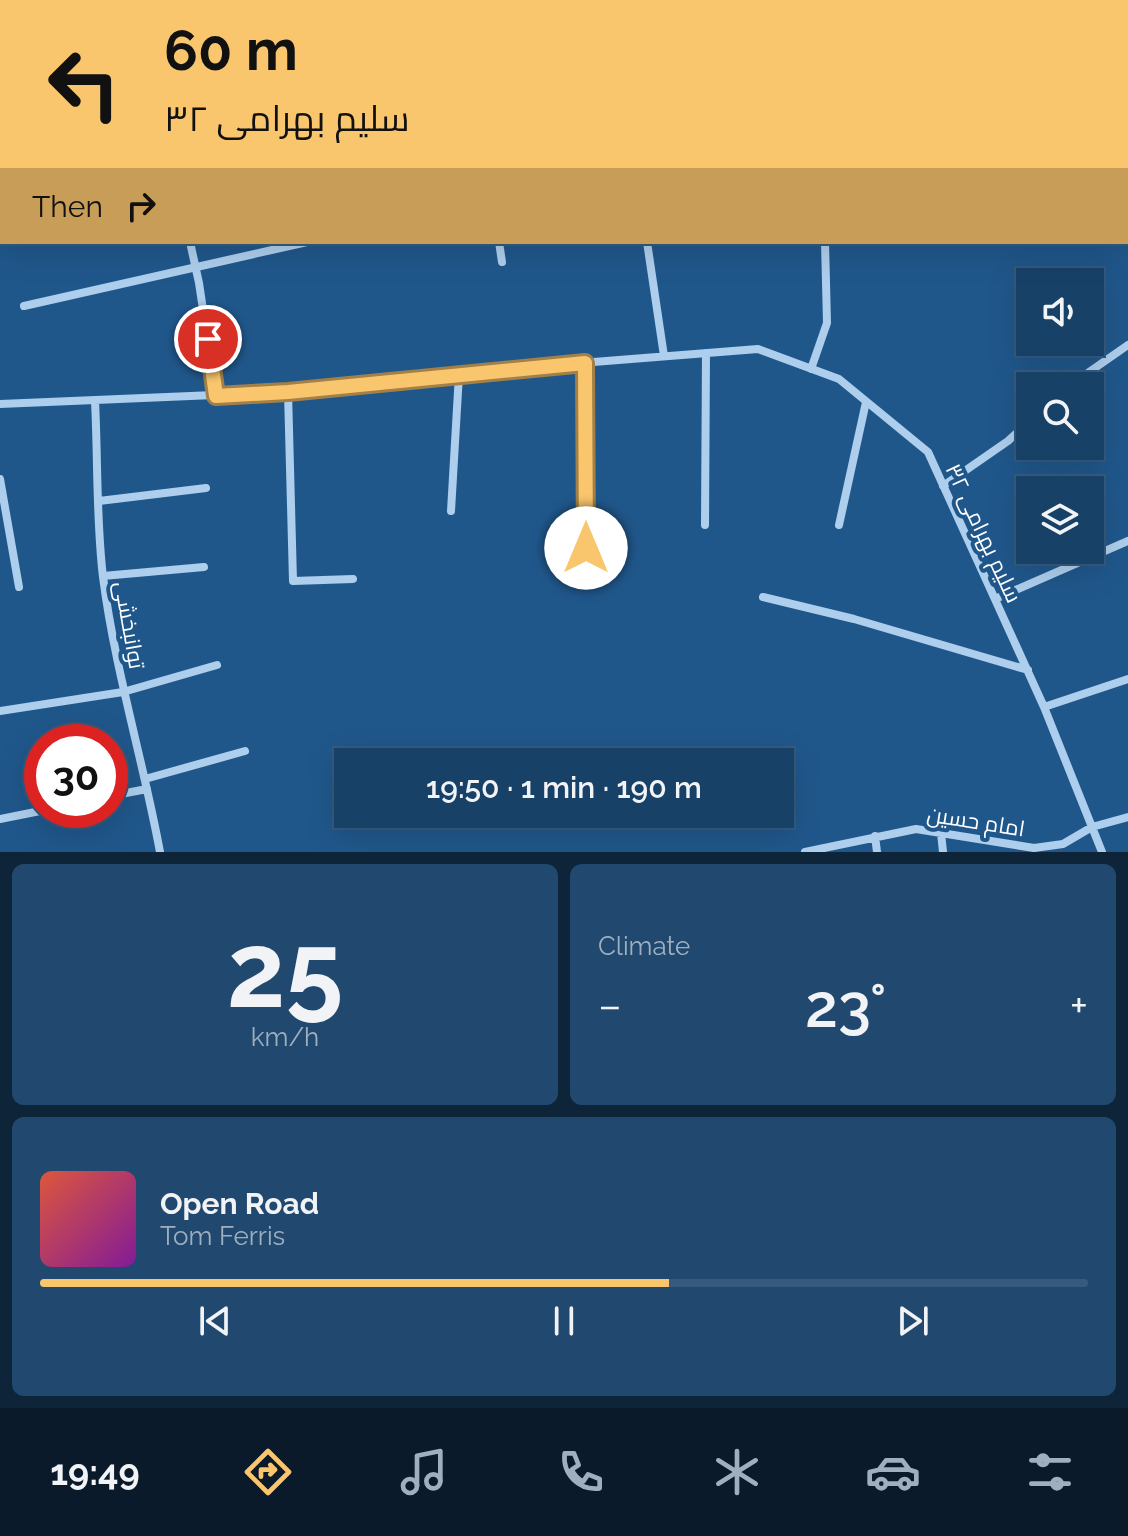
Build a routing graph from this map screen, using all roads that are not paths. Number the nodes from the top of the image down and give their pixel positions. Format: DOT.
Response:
graph roads {
  1 [pos="190,244"];
  2 [pos="299,244"];
  3 [pos="499,244"];
  4 [pos="647,244"];
  5 [pos="825,244"];
  6 [pos="502,262"];
  7 [pos="196,269"];
  8 [pos="24,306"];
  9 [pos="1128,345"];
  10 [pos="706,353"];
  11 [pos="664,356"];
  12 [pos="585,363"];
  13 [pos="811,369"];
  14 [pos="1089,372"];
  15 [pos="459,374"];
  16 [pos="288,392"];
  17 [pos="216,396"];
  18 [pos="95,401"];
  19 [pos="866,402"];
  20 [pos="0,404"];
  21 [pos="1016,434"];
  22 [pos="0,479"];
  23 [pos="943,486"];
  24 [pos="206,488"];
  25 [pos="99,501"];
  26 [pos="451,511"];
  27 [pos="705,525"];
  28 [pos="839,525"];
  29 [pos="1128,541"];
  30 [pos="586,548"];
  31 [pos="204,567"];
  32 [pos="103,576"];
  33 [pos="353,579"];
  34 [pos="19,587"];
  35 [pos="763,597"];
  36 [pos="995,599"];
  37 [pos="217,665"];
  38 [pos="1028,670"];
  39 [pos="1128,679"];
  40 [pos="123,692"];
  41 [pos="1044,707"];
  42 [pos="0,711"];
  43 [pos="245,751"];
  44 [pos="146,784"];
  45 [pos="128,790"];
  46 [pos="24,814"];
  47 [pos="1128,817"];
  48 [pos="0,819"];
  49 [pos="1092,827"];
  50 [pos="941,833"];
  51 [pos="875,836"];
  52 [pos="160,852"];
  53 [pos="805,852"];
  54 [pos="877,852"];
  55 [pos="943,852"];
  56 [pos="1102,852"];
  1 -- 7 [label="street"];
  2 -- 7 [label="street"];
  3 -- 6 [label="street"];
  4 -- 11 [label="street"];
  5 -- 13 [label="street"];
  7 -- 8 [label="street"];
  7 -- 17 [label="street"];
  9 -- 14 [label="street"];
  10 -- 11 [label="street, سلیم بهرامی ۳۲"];
  10 -- 13 [label="street, سلیم بهرامی ۳۲"];
  10 -- 27 [label="street"];
  11 -- 12 [label="street, سلیم بهرامی ۳۲"];
  12 -- 15 [label="street, سلیم بهرامی ۳۲"];
  12 -- 30 [label="street"];
  13 -- 19 [label="street, سلیم بهرامی ۳۲"];
  15 -- 16 [label="street, سلیم بهرامی ۳۲"];
  15 -- 26 [label="street"];
  16 -- 17 [label="street, سلیم بهرامی ۳۲"];
  16 -- 33 [label="street"];
  17 -- 18 [label="street, سلیم بهرامی ۳۲"];
  18 -- 20 [label="street, سلیم بهرامی ۳۲"];
  18 -- 25 [label="street, توانبخشی"];
  19 -- 23 [label="street, سلیم بهرامی ۳۲"];
  19 -- 28 [label="street"];
  21 -- 23 [label="street"];
  22 -- 34 [label="street"];
  23 -- 36 [label="street, سلیم بهرامی ۳۲"];
  24 -- 25 [label="street"];
  25 -- 32 [label="street, توانبخشی"];
  29 -- 36 [label="street"];
  31 -- 32 [label="street"];
  32 -- 40 [label="street, توانبخشی"];
  35 -- 38 [label="street"];
  36 -- 38 [label="street, سلیم بهرامی ۳۲"];
  37 -- 40 [label="street"];
  38 -- 41 [label="street, سلیم بهرامی ۳۲"];
  39 -- 41 [label="street"];
  40 -- 42 [label="street"];
  40 -- 44 [label="street, توانبخشی"];
  41 -- 49 [label="street, سلیم بهرامی ۳۲"];
  43 -- 44 [label="street"];
  44 -- 45 [label="street"];
  44 -- 52 [label="street, توانبخشی"];
  46 -- 48 [label="street"];
  47 -- 49 [label="street, امام حسین"];
  49 -- 50 [label="street, امام حسین"];
  49 -- 56 [label="street, سلیم بهرامی ۳۲"];
  50 -- 51 [label="street, امام حسین"];
  50 -- 55 [label="street"];
  51 -- 53 [label="street, امام حسین"];
  51 -- 54 [label="street"];
}
